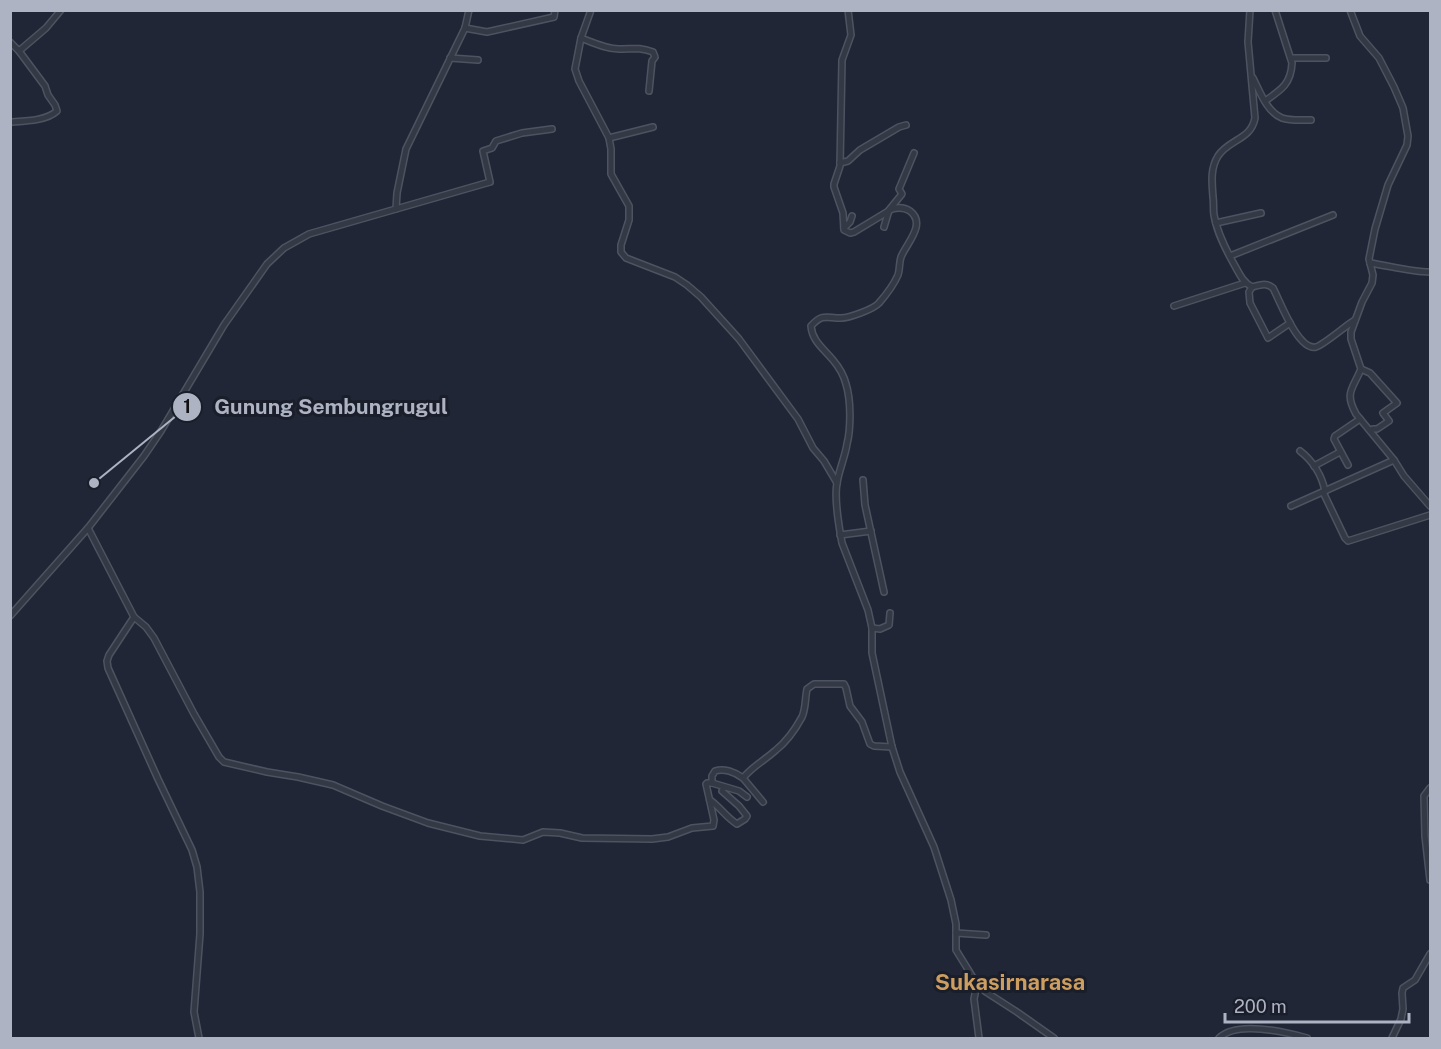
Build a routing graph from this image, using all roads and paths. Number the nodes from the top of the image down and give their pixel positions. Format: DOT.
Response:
graph roads {
  1 [pos="61,10"];
  2 [pos="470,10"];
  3 [pos="555,10"];
  4 [pos="591,10"];
  5 [pos="848,10"];
  6 [pos="1250,10"];
  7 [pos="1275,10"];
  8 [pos="1350,10"];
  9 [pos="465,28"];
  10 [pos="582,38"];
  11 [pos="10,42"];
  12 [pos="19,51"];
  13 [pos="450,57"];
  14 [pos="1291,58"];
  15 [pos="1326,58"];
  16 [pos="478,60"];
  17 [pos="1252,75"];
  18 [pos="649,91"];
  19 [pos="1265,101"];
  20 [pos="1311,120"];
  21 [pos="10,122"];
  22 [pos="906,125"];
  23 [pos="652,127"];
  24 [pos="552,129"];
  25 [pos="609,138"];
  26 [pos="914,153"];
  27 [pos="840,163"];
  28 [pos="396,209"];
  29 [pos="889,210"];
  30 [pos="1261,213"];
  31 [pos="1333,215"];
  32 [pos="852,216"];
  33 [pos="1216,223"];
  34 [pos="884,227"];
  35 [pos="844,228"];
  36 [pos="1230,256"];
  37 [pos="1370,263"];
  38 [pos="1431,272"];
  39 [pos="1245,283"];
  40 [pos="1252,287"];
  41 [pos="1174,306"];
  42 [pos="1356,319"];
  43 [pos="1290,323"];
  44 [pos="1361,369"];
  45 [pos="1360,419"];
  46 [pos="1370,430"];
  47 [pos="1300,451"];
  48 [pos="1340,452"];
  49 [pos="1394,460"];
  50 [pos="1348,465"];
  51 [pos="1314,466"];
  52 [pos="863,480"];
  53 [pos="837,483"];
  54 [pos="1324,492"];
  55 [pos="1291,506"];
  56 [pos="1431,506"];
  57 [pos="1431,515"];
  58 [pos="88,528"];
  59 [pos="871,531"];
  60 [pos="840,535"];
  61 [pos="884,592"];
  62 [pos="890,613"];
  63 [pos="10,616"];
  64 [pos="134,616"];
  65 [pos="872,628"];
  66 [pos="892,747"];
  67 [pos="743,778"];
  68 [pos="712,783"];
  69 [pos="724,787"];
  70 [pos="1431,788"];
  71 [pos="747,797"];
  72 [pos="709,800"];
  73 [pos="763,802"];
  74 [pos="1431,880"];
  75 [pos="956,933"];
  76 [pos="986,935"];
  77 [pos="1431,954"];
  78 [pos="977,984"];
  79 [pos="199,1038"];
  80 [pos="978,1038"];
  81 [pos="1054,1038"];
  82 [pos="1219,1038"];
  83 [pos="1306,1038"];
  84 [pos="1392,1038"];
  1 -- 12 [label="street"];
  2 -- 9 [label="street"];
  3 -- 9 [label="street"];
  4 -- 10 [label="street"];
  5 -- 27 [label="street"];
  6 -- 17 [label="street"];
  7 -- 14 [label="street"];
  8 -- 37 [label="street"];
  9 -- 13 [label="street"];
  10 -- 18 [label="street"];
  10 -- 25 [label="street"];
  11 -- 12 [label="street"];
  12 -- 21 [label="street"];
  13 -- 16 [label="street"];
  13 -- 28 [label="street"];
  14 -- 15 [label="street"];
  14 -- 19 [label="street"];
  17 -- 19 [label="street"];
  17 -- 33 [label="street"];
  19 -- 20 [label="street"];
  22 -- 27 [label="street"];
  23 -- 25 [label="street"];
  24 -- 28 [label="street"];
  25 -- 53 [label="street"];
  26 -- 29 [label="street"];
  27 -- 35 [label="street"];
  28 -- 58 [label="street"];
  29 -- 34 [label="street"];
  29 -- 35 [label="street"];
  29 -- 53 [label="street"];
  30 -- 33 [label="street"];
  31 -- 36 [label="street"];
  32 -- 35 [label="street"];
  33 -- 36 [label="street"];
  36 -- 39 [label="street"];
  37 -- 38 [label="street"];
  37 -- 42 [label="street"];
  39 -- 40 [label="street"];
  39 -- 41 [label="street"];
  40 -- 43 [label="street"];
  40 -- 43 [label="street"];
  42 -- 43 [label="street"];
  42 -- 44 [label="street"];
  44 -- 45 [label="street"];
  44 -- 46 [label="street"];
  45 -- 46 [label="street"];
  45 -- 48 [label="street"];
  46 -- 49 [label="street"];
  47 -- 51 [label="street"];
  48 -- 50 [label="street"];
  48 -- 51 [label="street"];
  49 -- 54 [label="street"];
  49 -- 56 [label="street"];
  51 -- 54 [label="street"];
  52 -- 59 [label="street"];
  53 -- 60 [label="street"];
  54 -- 55 [label="street"];
  54 -- 57 [label="street"];
  58 -- 63 [label="street"];
  58 -- 64 [label="street"];
  59 -- 60 [label="street"];
  59 -- 61 [label="street"];
  60 -- 65 [label="street"];
  62 -- 65 [label="street"];
  64 -- 72 [label="street"];
  64 -- 79 [label="street"];
  65 -- 66 [label="street"];
  66 -- 67 [label="street"];
  66 -- 75 [label="street"];
  67 -- 68 [label="street"];
  67 -- 73 [label="street"];
  68 -- 69 [label="street"];
  68 -- 72 [label="street"];
  69 -- 71 [label="street"];
  69 -- 72 [label="street"];
  70 -- 74 [label="street"];
  75 -- 76 [label="street"];
  75 -- 78 [label="street"];
  77 -- 84 [label="street"];
  78 -- 80 [label="street"];
  78 -- 81 [label="street"];
  82 -- 83 [label="street"];
}
